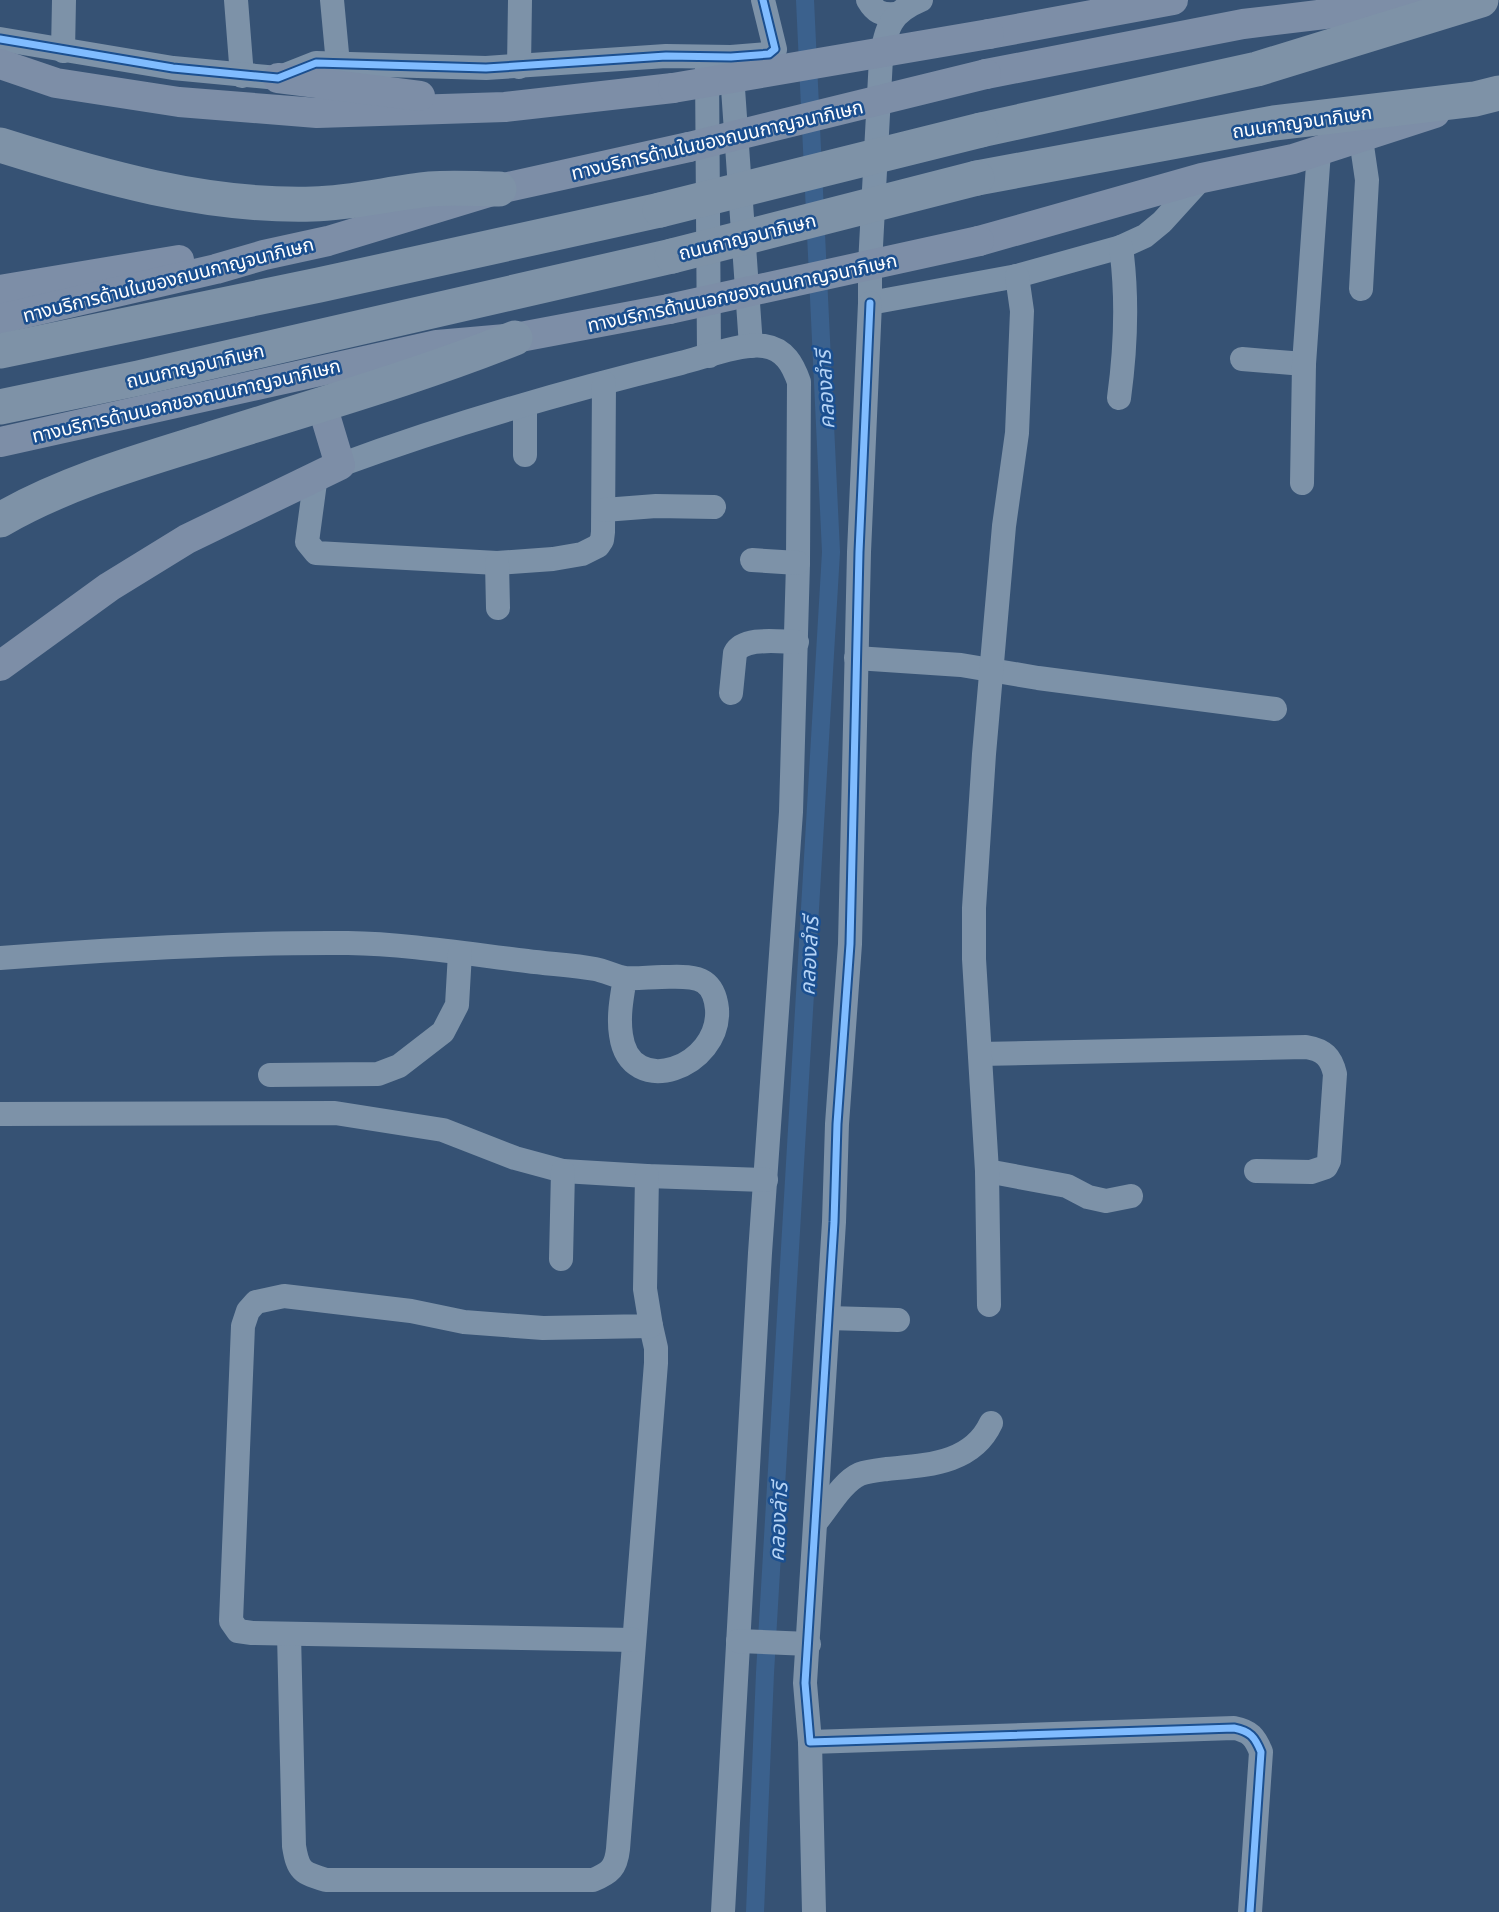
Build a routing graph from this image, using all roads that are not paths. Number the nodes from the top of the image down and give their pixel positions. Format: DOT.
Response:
graph roads {
  1 [pos="64,0"];
  2 [pos="236,0"];
  3 [pos="332,0"];
  4 [pos="520,0"];
  5 [pos="764,0"];
  6 [pos="868,0"];
  7 [pos="921,0"];
  8 [pos="1173,0"];
  9 [pos="1442,0"];
  10 [pos="1481,0"];
  11 [pos="895,14"];
  12 [pos="0,39"];
  13 [pos="63,51"];
  14 [pos="719,57"];
  15 [pos="0,64"];
  16 [pos="338,64"];
  17 [pos="519,67"];
  18 [pos="242,76"];
  19 [pos="278,78"];
  20 [pos="0,79"];
  21 [pos="57,83"];
  22 [pos="1487,96"];
  23 [pos="505,107"];
  24 [pos="1361,139"];
  25 [pos="0,145"];
  26 [pos="1319,150"];
  27 [pos="1202,178"];
  28 [pos="499,190"];
  29 [pos="1121,247"];
  30 [pos="264,255"];
  31 [pos="1017,276"];
  32 [pos="1361,289"];
  33 [pos="0,290"];
  34 [pos="0,318"];
  35 [pos="870,319"];
  36 [pos="515,338"];
  37 [pos="751,346"];
  38 [pos="0,351"];
  39 [pos="709,356"];
  40 [pos="1242,359"];
  41 [pos="1304,364"];
  42 [pos="604,383"];
  43 [pos="1119,398"];
  44 [pos="322,405"];
  45 [pos="525,405"];
  46 [pos="0,407"];
  47 [pos="0,442"];
  48 [pos="526,455"];
  49 [pos="328,470"];
  50 [pos="1302,483"];
  51 [pos="714,507"];
  52 [pos="604,510"];
  53 [pos="8,513"];
  54 [pos="752,560"];
  55 [pos="798,563"];
  56 [pos="497,564"];
  57 [pos="498,608"];
  58 [pos="796,642"];
  59 [pos="856,658"];
  60 [pos="0,666"];
  61 [pos="992,670"];
  62 [pos="731,693"];
  63 [pos="1275,709"];
  64 [pos="460,953"];
  65 [pos="0,958"];
  66 [pos="625,978"];
  67 [pos="979,1054"];
  68 [pos="270,1075"];
  69 [pos="0,1114"];
  70 [pos="563,1171"];
  71 [pos="987,1171"];
  72 [pos="1256,1171"];
  73 [pos="647,1177"];
  74 [pos="766,1180"];
  75 [pos="1131,1196"];
  76 [pos="561,1259"];
  77 [pos="989,1305"];
  78 [pos="828,1318"];
  79 [pos="898,1320"];
  80 [pos="651,1326"];
  81 [pos="991,1423"];
  82 [pos="816,1522"];
  83 [pos="289,1634"];
  84 [pos="635,1640"];
  85 [pos="743,1642"];
  86 [pos="801,1643"];
  87 [pos="810,1742"];
  88 [pos="723,1912"];
  89 [pos="814,1912"];
  90 [pos="1250,1912"];
  1 -- 13 [label="street"];
  2 -- 18 [label="street"];
  3 -- 16 [label="street"];
  4 -- 17 [label="street"];
  5 -- 14 [label="street"];
  6 -- 11 [label="street"];
  7 -- 11 [label="street"];
  8 -- 23 [label="main road, bridge"];
  9 -- 28 [label="main road, ทางบริการด้านในของถนนกาญจนาภิเษก, bridge"];
  10 -- 38 [label="highway, bridge"];
  11 -- 35 [label="street"];
  12 -- 13 [label="street"];
  13 -- 18 [label="street"];
  14 -- 17 [label="street"];
  14 -- 37 [label="street"];
  14 -- 39 [label="street"];
  15 -- 21 [label="main road"];
  16 -- 17 [label="street"];
  16 -- 19 [label="street"];
  18 -- 19 [label="street"];
  19 -- 23 [label="main road"];
  20 -- 21 [label="main road"];
  21 -- 23 [label="main road"];
  22 -- 24 [label="main road, ทางบริการด้านนอกของถนนกาญจนาภิเษก"];
  22 -- 46 [label="highway, ถนนกาญจนาภิเษก, bridge"];
  24 -- 26 [label="main road, ทางบริการด้านนอกของถนนกาญจนาภิเษก"];
  24 -- 32 [label="street"];
  25 -- 28 [label="highway"];
  26 -- 27 [label="main road, ทางบริการด้านนอกของถนนกาญจนาภิเษก"];
  26 -- 41 [label="street"];
  27 -- 29 [label="street"];
  27 -- 36 [label="main road, ทางบริการด้านนอกของถนนกาญจนาภิเษก, bridge"];
  28 -- 30 [label="main road, ทางบริการด้านในของถนนกาญจนาภิเษก"];
  29 -- 31 [label="street"];
  29 -- 43 [label="street"];
  30 -- 33 [label="main road"];
  30 -- 34 [label="main road, ทางบริการด้านในของถนนกาญจนาภิเษก"];
  31 -- 35 [label="street"];
  31 -- 61 [label="street"];
  35 -- 59 [label="street"];
  36 -- 44 [label="highway"];
  36 -- 47 [label="main road, ทางบริการด้านนอกของถนนกาญจนาภิเษก"];
  37 -- 39 [label="street"];
  37 -- 55 [label="street"];
  39 -- 42 [label="street"];
  40 -- 41 [label="street"];
  41 -- 50 [label="street"];
  42 -- 45 [label="street"];
  42 -- 52 [label="street"];
  44 -- 49 [label="main road"];
  44 -- 53 [label="highway"];
  45 -- 48 [label="street"];
  45 -- 49 [label="street"];
  49 -- 56 [label="street"];
  49 -- 60 [label="main road"];
  51 -- 52 [label="street"];
  52 -- 56 [label="street"];
  54 -- 55 [label="street"];
  55 -- 58 [label="street"];
  56 -- 57 [label="street"];
  58 -- 62 [label="street"];
  58 -- 74 [label="street"];
  59 -- 61 [label="street"];
  59 -- 78 [label="street"];
  61 -- 63 [label="street"];
  61 -- 67 [label="street"];
  64 -- 65 [label="street"];
  64 -- 66 [label="street"];
  64 -- 68 [label="street"];
  66 -- 66 [label="street"];
  67 -- 71 [label="street"];
  67 -- 72 [label="street"];
  69 -- 70 [label="street"];
  70 -- 73 [label="street"];
  70 -- 76 [label="street"];
  71 -- 75 [label="street"];
  71 -- 77 [label="street"];
  73 -- 74 [label="street"];
  73 -- 80 [label="street"];
  74 -- 85 [label="street"];
  78 -- 79 [label="street"];
  78 -- 82 [label="street"];
  80 -- 83 [label="street"];
  80 -- 84 [label="street"];
  81 -- 82 [label="street"];
  82 -- 86 [label="street"];
  83 -- 84 [label="street"];
  83 -- 84 [label="street"];
  85 -- 86 [label="street"];
  85 -- 88 [label="street"];
  86 -- 87 [label="street"];
  87 -- 89 [label="street"];
  87 -- 90 [label="street"];
}
